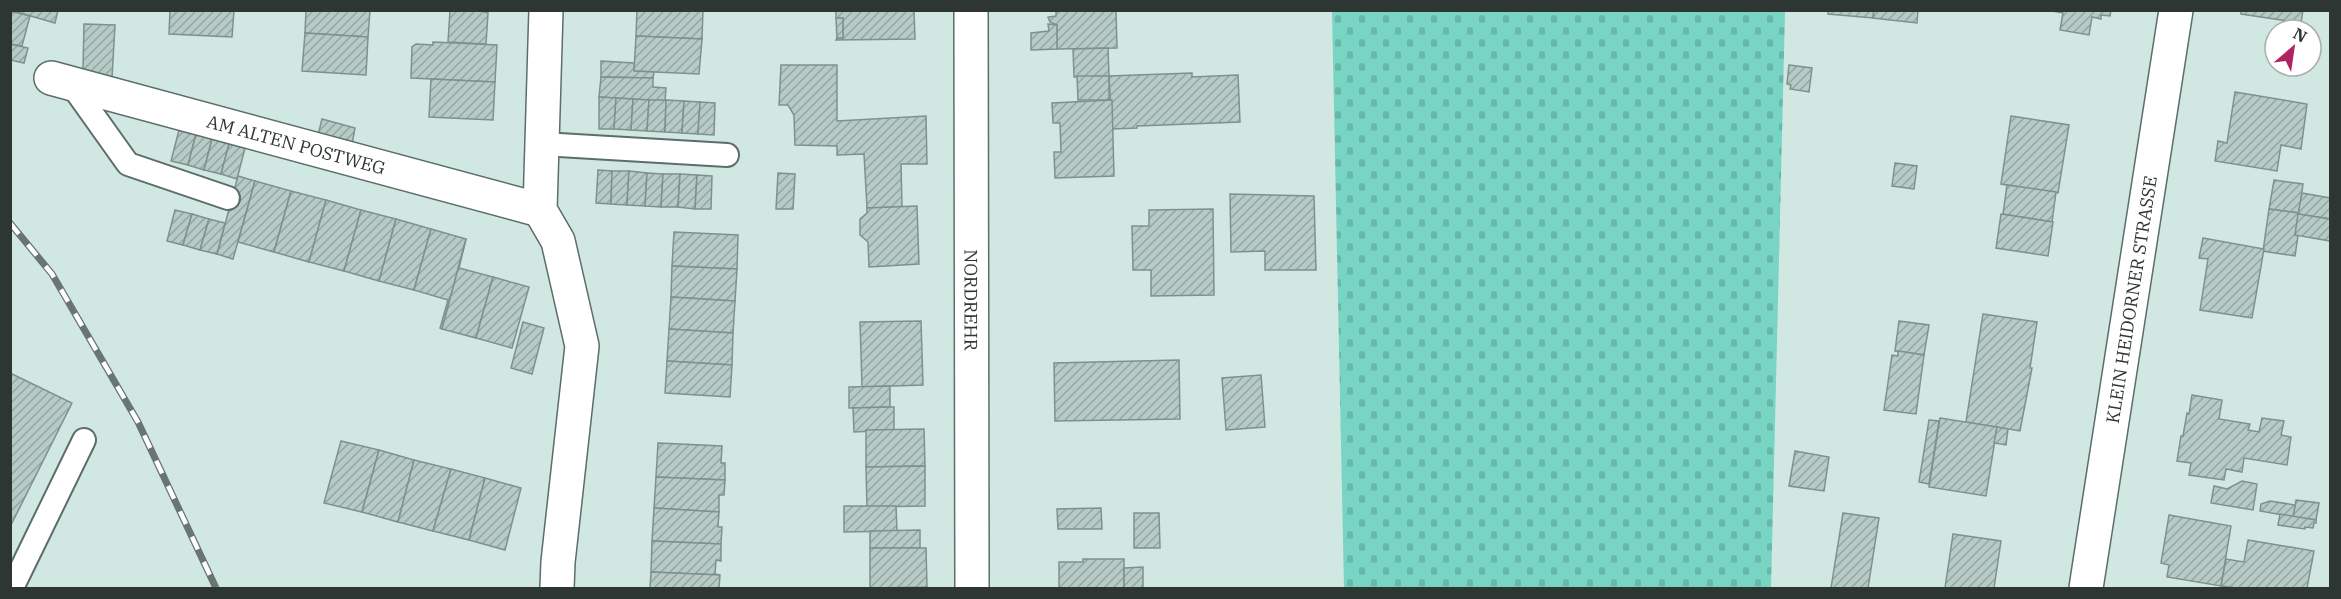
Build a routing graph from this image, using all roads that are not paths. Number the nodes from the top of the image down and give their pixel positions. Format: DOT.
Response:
graph roads {
  1 [pos="546,10"];
  2 [pos="970,10"];
  3 [pos="2176,10"];
  4 [pos="61,81"];
  5 [pos="542,144"];
  6 [pos="727,155"];
  7 [pos="228,198"];
  8 [pos="540,210"];
  9 [pos="84,441"];
  10 [pos="12,588"];
  11 [pos="557,588"];
  12 [pos="972,588"];
  13 [pos="2086,588"];
  1 -- 5 [label="street"];
  2 -- 12 [label="street, NORDREHR"];
  3 -- 13 [label="street, KLEIN HEIDORNER STRASSE"];
  4 -- 7 [label="lane"];
  4 -- 8 [label="street, AM ALTEN POSTWEG"];
  5 -- 6 [label="lane"];
  5 -- 8 [label="street"];
  8 -- 11 [label="street"];
  9 -- 10 [label="lane"];
}
